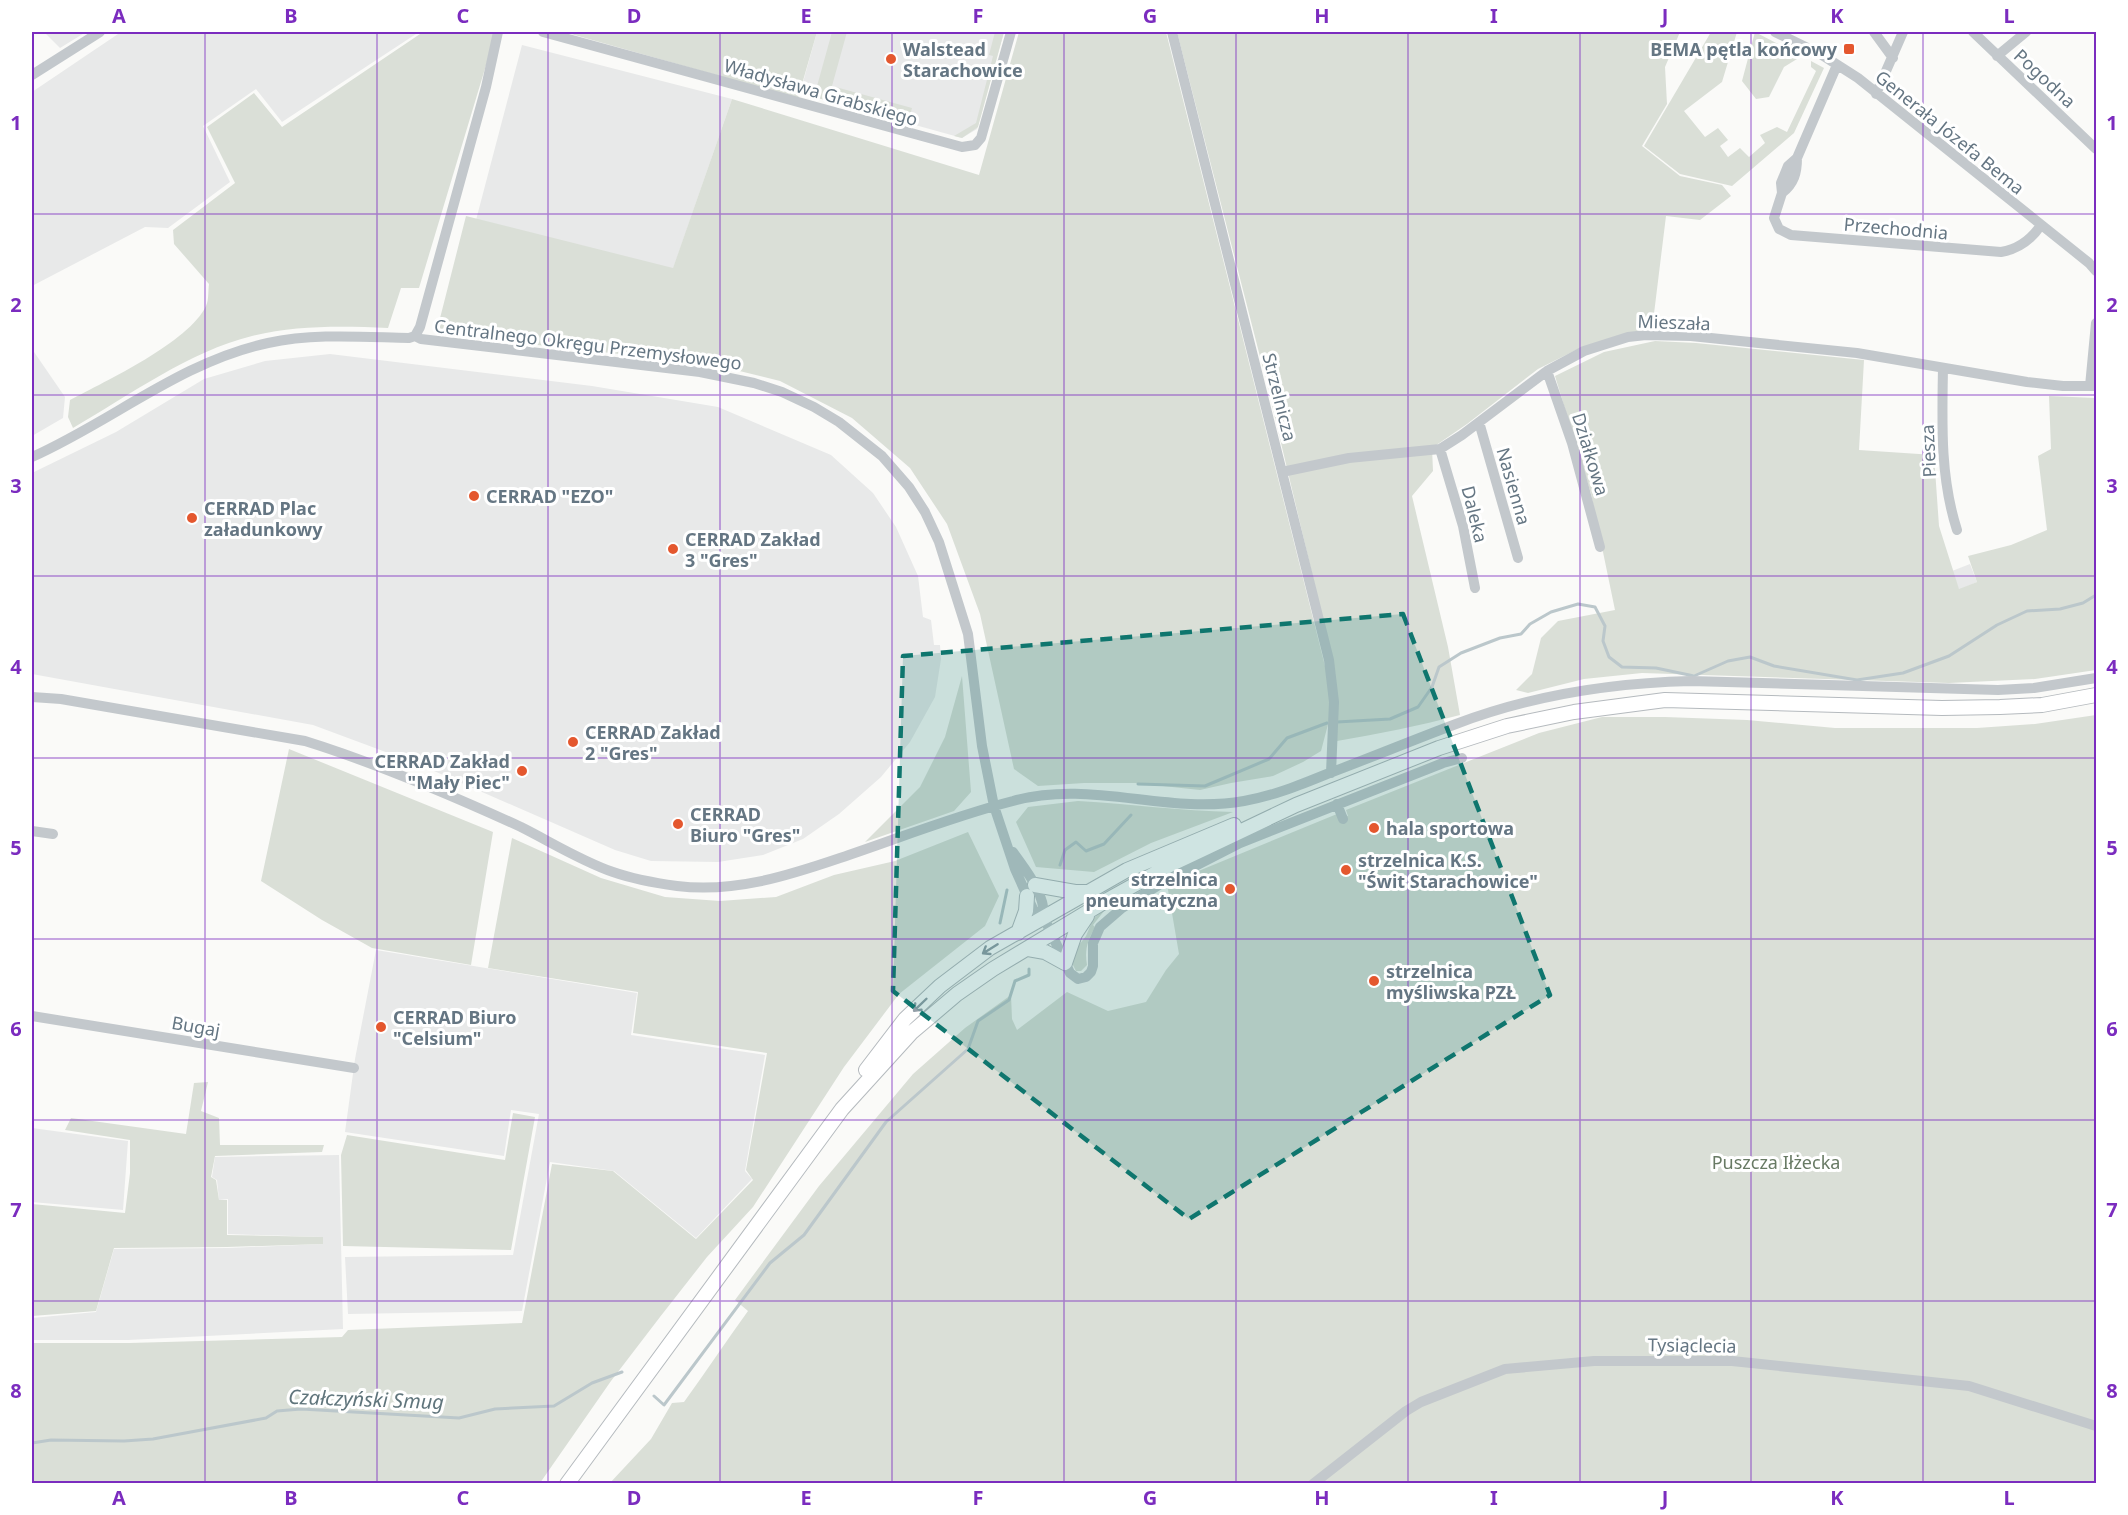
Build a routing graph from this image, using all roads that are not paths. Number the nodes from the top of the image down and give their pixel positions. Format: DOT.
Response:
graph roads {
  1 [pos="100,32"];
  2 [pos="498,32"];
  3 [pos="543,32"];
  4 [pos="1011,32"];
  5 [pos="1172,32"];
  6 [pos="1775,32"];
  7 [pos="1874,32"];
  8 [pos="1903,32"];
  9 [pos="1973,32"];
  10 [pos="2026,32"];
  11 [pos="1997,56"];
  12 [pos="1893,58"];
  13 [pos="1837,65"];
  14 [pos="32,75"];
  15 [pos="1876,94"];
  16 [pos="2097,148"];
  17 [pos="2041,225"];
  18 [pos="2097,271"];
  19 [pos="2097,323"];
  20 [pos="415,336"];
  21 [pos="1943,368"];
  22 [pos="1547,370"];
  23 [pos="2093,386"];
  24 [pos="1479,422"];
  25 [pos="1440,449"];
  26 [pos="32,458"];
  27 [pos="1282,472"];
  28 [pos="1957,530"];
  29 [pos="1600,547"];
  30 [pos="1518,558"];
  31 [pos="1474,588"];
  32 [pos="2097,678"];
  33 [pos="2097,695"];
  34 [pos="32,697"];
  35 [pos="1462,758"];
  36 [pos="1330,773"];
  37 [pos="1337,804"];
  38 [pos="1296,805"];
  39 [pos="994,806"];
  40 [pos="1343,819"];
  41 [pos="32,831"];
  42 [pos="53,834"];
  43 [pos="1031,891"];
  44 [pos="1088,892"];
  45 [pos="1092,909"];
  46 [pos="1044,918"];
  47 [pos="1018,933"];
  48 [pos="1052,935"];
  49 [pos="1028,949"];
  50 [pos="1065,963"];
  51 [pos="32,1016"];
  52 [pos="354,1068"];
  53 [pos="847,1102"];
  54 [pos="2097,1426"];
  55 [pos="567,1484"];
  56 [pos="1312,1484"];
  1 -- 14 [label="street"];
  2 -- 20 [label="street"];
  3 -- 4 [label="street, Władysława Grabskiego"];
  5 -- 27 [label="street, Strzelnicza"];
  6 -- 13 [label="street, Generała Józefa Bema"];
  7 -- 12 [label="street"];
  8 -- 12 [label="street"];
  9 -- 11 [label="street, Pogodna"];
  10 -- 11 [label="street"];
  11 -- 16 [label="street, Pogodna"];
  12 -- 15 [label="street"];
  13 -- 15 [label="street, Generała Józefa Bema"];
  13 -- 17 [label="street, Przechodnia"];
  15 -- 17 [label="street, Generała Józefa Bema"];
  17 -- 18 [label="street, Generała Józefa Bema"];
  19 -- 23 [label="street"];
  20 -- 26 [label="street, Centralnego Okręgu Przemysłowego"];
  20 -- 39 [label="street, Centralnego Okręgu Przemysłowego"];
  21 -- 22 [label="street, Mieszała"];
  21 -- 23 [label="street, Mieszała"];
  21 -- 28 [label="street, Piesza"];
  22 -- 24 [label="street, Mieszała"];
  22 -- 29 [label="street, Działkowa"];
  24 -- 25 [label="street, Mieszała"];
  24 -- 30 [label="street, Nasienna"];
  25 -- 27 [label="street, Mieszała"];
  25 -- 31 [label="street, Daleka"];
  27 -- 36 [label="street, Strzelnicza"];
  32 -- 36 [label="street"];
  33 -- 38 [label="main road"];
  34 -- 39 [label="street"];
  35 -- 37 [label="street"];
  36 -- 39 [label="street"];
  37 -- 40 [label="street"];
  37 -- 50 [label="street"];
  38 -- 44 [label="main road"];
  38 -- 45 [label="main road"];
  39 -- 43 [label="street, Centralnego Okręgu Przemysłowego"];
  41 -- 42 [label="street"];
  43 -- 44 [label="main road"];
  43 -- 46 [label="street, Centralnego Okręgu Przemysłowego"];
  43 -- 47 [label="main road"];
  44 -- 46 [label="main road"];
  45 -- 48 [label="main road"];
  45 -- 50 [label="main road"];
  46 -- 47 [label="main road"];
  46 -- 48 [label="street, Centralnego Okręgu Przemysłowego"];
  47 -- 53 [label="main road, one-way"];
  48 -- 49 [label="main road"];
  48 -- 50 [label="street, Centralnego Okręgu Przemysłowego"];
  49 -- 50 [label="main road"];
  49 -- 53 [label="main road"];
  51 -- 52 [label="street, Bugaj"];
  53 -- 55 [label="main road"];
  54 -- 56 [label="street, Tysiąclecia"];
}
